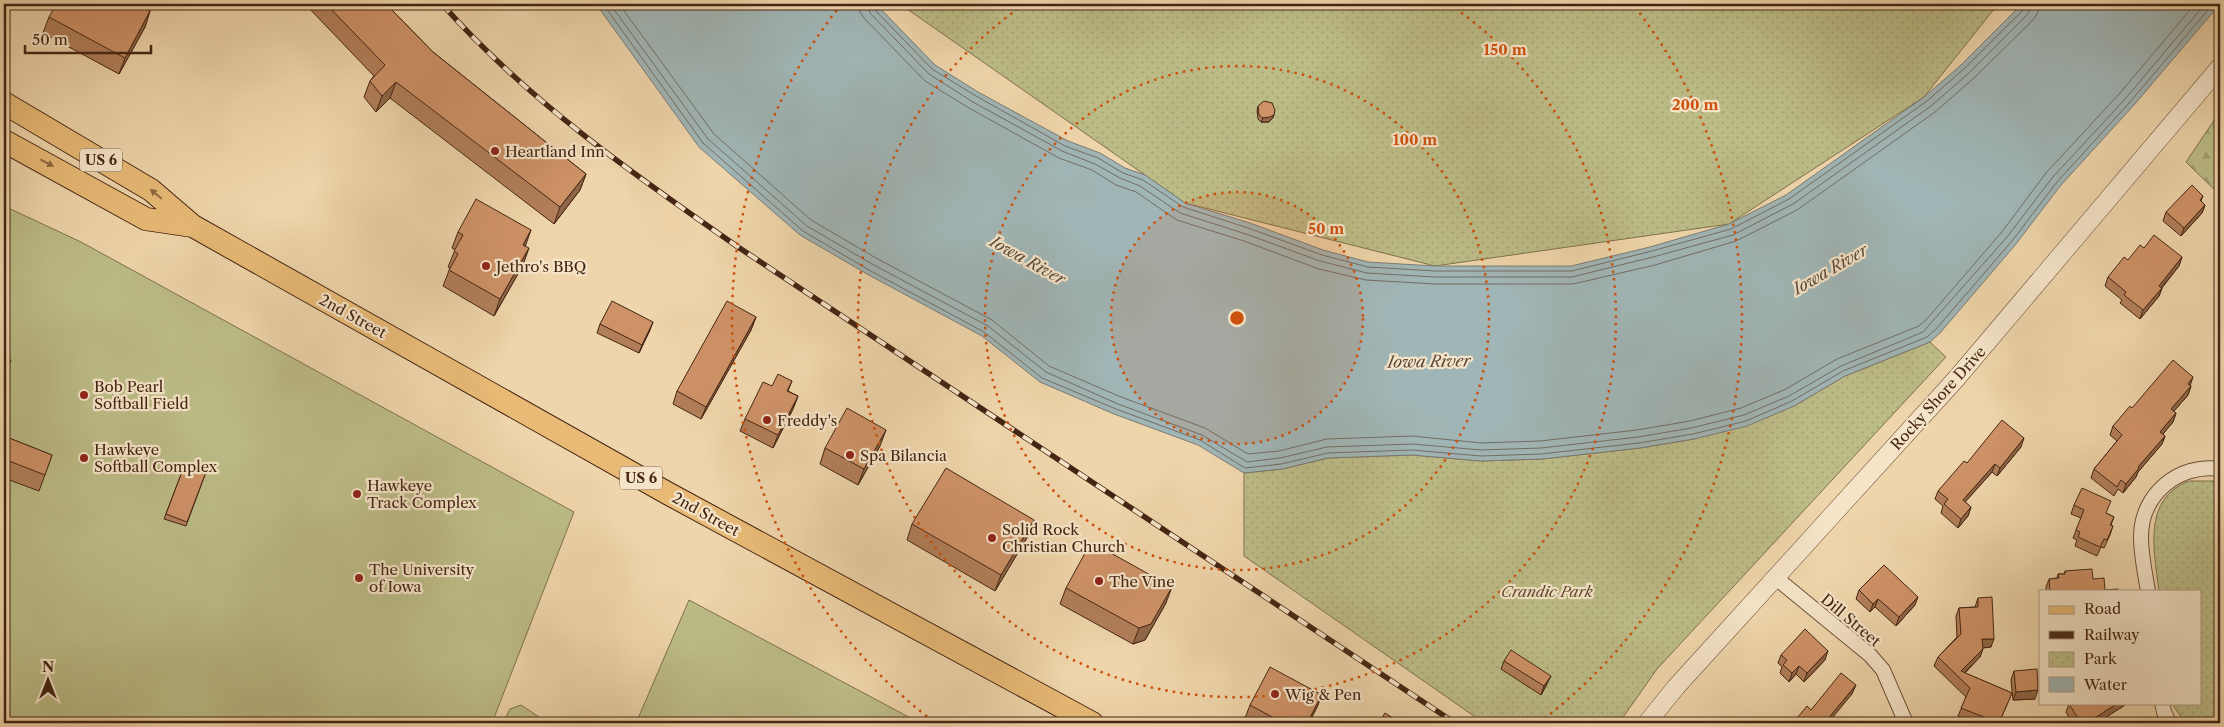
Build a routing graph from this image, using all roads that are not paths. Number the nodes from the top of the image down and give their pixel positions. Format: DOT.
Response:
graph roads {
  1 [pos="2220,67"];
  2 [pos="4,103"];
  3 [pos="4,141"];
  4 [pos="193,226"];
  5 [pos="2220,469"];
  6 [pos="1776,578"];
  7 [pos="2148,590"];
  8 [pos="2162,704"];
  9 [pos="1092,723"];
  10 [pos="1647,723"];
  11 [pos="1906,723"];
  12 [pos="2169,723"];
  1 -- 6 [label="street, Rocky Shore Drive"];
  4 -- 2 [label="main road, 2nd Street / US 6, one-way"];
  3 -- 4 [label="main road, 2nd Street / US 6, one-way"];
  4 -- 9 [label="main road, 2nd Street / US 6"];
  5 -- 7 [label="street"];
  6 -- 10 [label="street, Rocky Shore Drive"];
  6 -- 11 [label="street, Dill Street"];
  8 -- 12 [label="street"];
}
